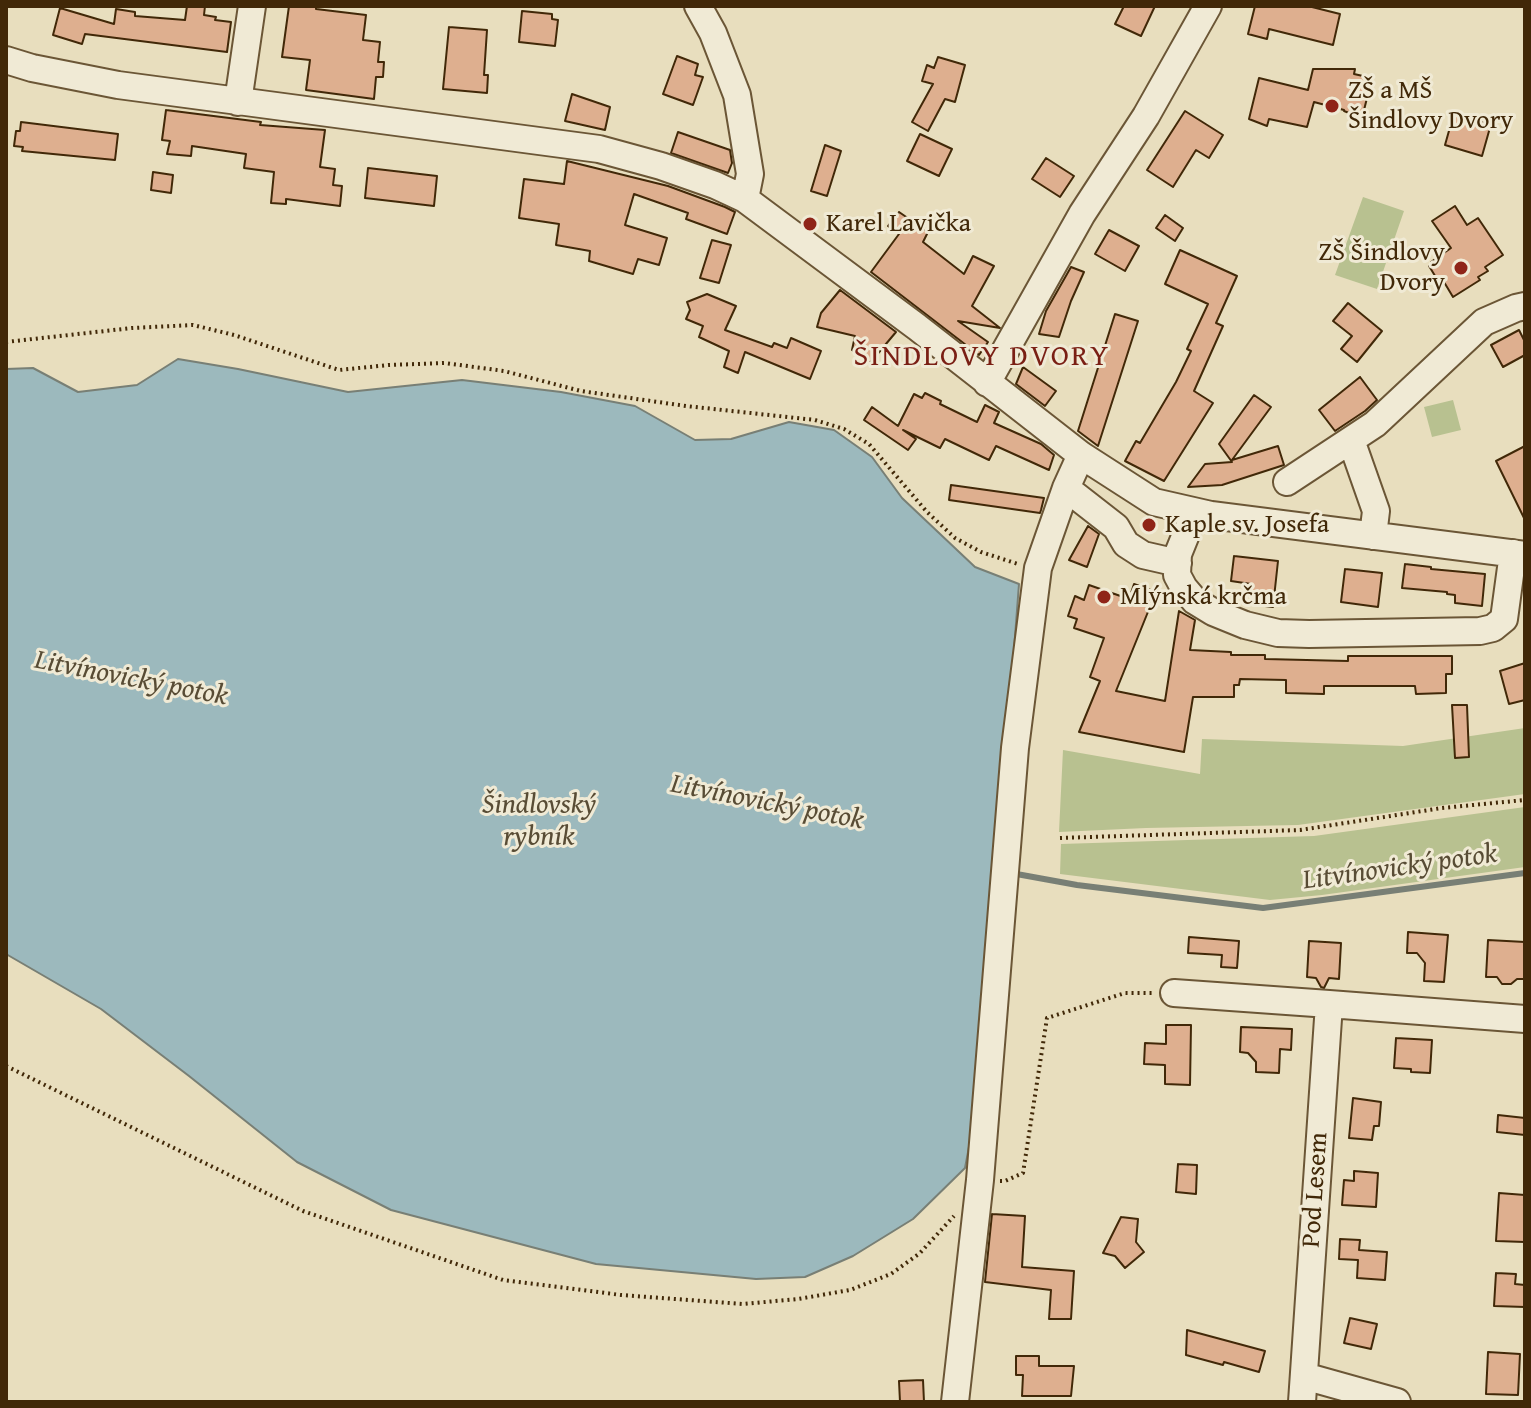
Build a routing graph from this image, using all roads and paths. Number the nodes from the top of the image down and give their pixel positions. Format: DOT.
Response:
graph roads {
  1 [pos="252,6"];
  2 [pos="698,6"];
  3 [pos="1208,6"];
  4 [pos="6,60"];
  5 [pos="238,102"];
  6 [pos="745,199"];
  7 [pos="1525,306"];
  8 [pos="6,342"];
  9 [pos="987,383"];
  10 [pos="1351,440"];
  11 [pos="1081,455"];
  12 [pos="1287,482"];
  13 [pos="1066,488"];
  14 [pos="1195,512"];
  15 [pos="1373,536"];
  16 [pos="1519,554"];
  17 [pos="1178,563"];
  18 [pos="1038,568"];
  19 [pos="1525,800"];
  20 [pos="1060,838"];
  21 [pos="1174,993"];
  22 [pos="1329,1004"];
  23 [pos="1525,1019"];
  24 [pos="6,1066"];
  25 [pos="980,1180"];
  26 [pos="1303,1389"];
  27 [pos="955,1402"];
  28 [pos="1397,1402"];
  1 -- 5 [label="street"];
  2 -- 6 [label="street"];
  3 -- 9 [label="street"];
  4 -- 5 [label="street"];
  5 -- 6 [label="street"];
  6 -- 9 [label="street"];
  7 -- 10 [label="street"];
  8 -- 18 [label="path"];
  9 -- 11 [label="street"];
  10 -- 12 [label="street"];
  10 -- 15 [label="street"];
  11 -- 13 [label="street"];
  11 -- 14 [label="street"];
  13 -- 17 [label="street"];
  13 -- 18 [label="street"];
  14 -- 15 [label="street"];
  14 -- 17 [label="street"];
  15 -- 16 [label="street"];
  16 -- 17 [label="street"];
  18 -- 25 [label="street"];
  19 -- 20 [label="path"];
  21 -- 22 [label="street"];
  21 -- 25 [label="path"];
  22 -- 23 [label="street"];
  22 -- 26 [label="street, Pod Lesem"];
  24 -- 25 [label="path"];
  25 -- 27 [label="street"];
  26 -- 28 [label="street, Pod Lesem"];
}
